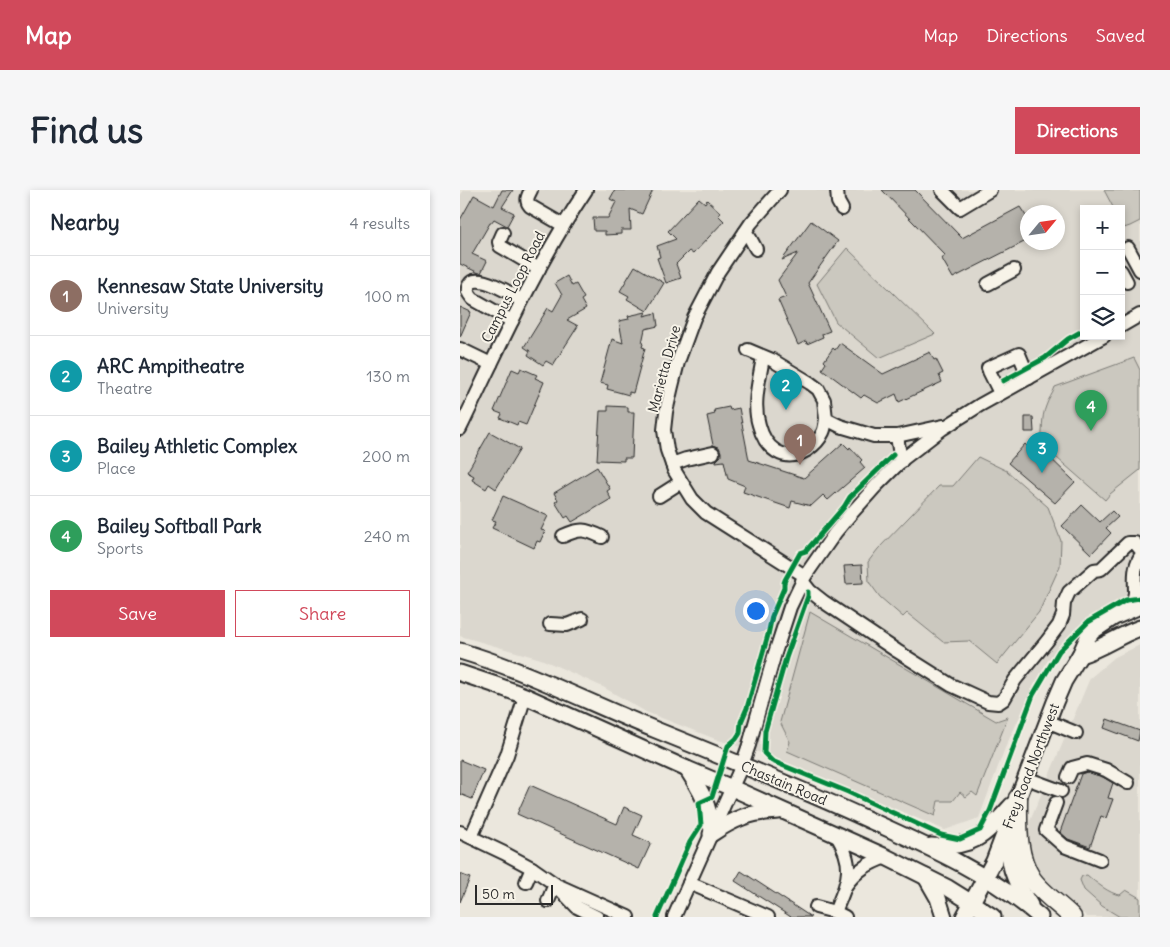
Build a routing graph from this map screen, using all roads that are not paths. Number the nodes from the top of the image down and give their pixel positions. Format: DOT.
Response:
graph roads {
  1 [pos="531,190"];
  2 [pos="586,190"];
  3 [pos="780,190"];
  4 [pos="837,190"];
  5 [pos="942,190"];
  6 [pos="990,190"];
  7 [pos="842,209"];
  8 [pos="563,225"];
  9 [pos="745,232"];
  10 [pos="503,233"];
  11 [pos="1128,248"];
  12 [pos="756,249"];
  13 [pos="539,269"];
  14 [pos="1014,270"];
  15 [pos="1140,270"];
  16 [pos="988,284"];
  17 [pos="522,301"];
  18 [pos="1140,315"];
  19 [pos="512,321"];
  20 [pos="1125,324"];
  21 [pos="1097,340"];
  22 [pos="460,349"];
  23 [pos="748,350"];
  24 [pos="763,357"];
  25 [pos="491,364"];
  26 [pos="1030,378"];
  27 [pos="1000,394"];
  28 [pos="465,404"];
  29 [pos="826,419"];
  30 [pos="948,425"];
  31 [pos="460,429"];
  32 [pos="897,436"];
  33 [pos="713,453"];
  34 [pos="901,462"];
  35 [pos="672,464"];
  36 [pos="681,482"];
  37 [pos="659,496"];
  38 [pos="563,536"];
  39 [pos="601,538"];
  40 [pos="1140,549"];
  41 [pos="1140,557"];
  42 [pos="804,578"];
  43 [pos="1135,608"];
  44 [pos="582,619"];
  45 [pos="550,624"];
  46 [pos="1140,628"];
  47 [pos="460,651"];
  48 [pos="1080,655"];
  49 [pos="460,673"];
  50 [pos="525,696"];
  51 [pos="1047,722"];
  52 [pos="1076,733"];
  53 [pos="742,765"];
  54 [pos="687,769"];
  55 [pos="1068,777"];
  56 [pos="1026,778"];
  57 [pos="1128,783"];
  58 [pos="732,788"];
  59 [pos="1018,798"];
  60 [pos="781,810"];
  61 [pos="1010,822"];
  62 [pos="711,832"];
  63 [pos="836,834"];
  64 [pos="465,835"];
  65 [pos="928,846"];
  66 [pos="504,853"];
  67 [pos="886,856"];
  68 [pos="1100,860"];
  69 [pos="498,865"];
  70 [pos="532,868"];
  71 [pos="926,876"];
  72 [pos="985,879"];
  73 [pos="526,882"];
  74 [pos="689,883"];
  75 [pos="555,884"];
  76 [pos="846,885"];
  77 [pos="548,901"];
  78 [pos="972,903"];
  79 [pos="816,907"];
  80 [pos="840,915"];
  81 [pos="1037,915"];
  82 [pos="597,917"];
  83 [pos="628,917"];
  84 [pos="674,917"];
  85 [pos="768,917"];
  86 [pos="944,917"];
  87 [pos="964,917"];
  88 [pos="993,917"];
  89 [pos="1072,917"];
  1 -- 8 [label="street"];
  2 -- 8 [label="street, Campus Loop Road"];
  3 -- 9 [label="street, Marietta Drive"];
  4 -- 7 [label="street"];
  5 -- 6 [label="street"];
  8 -- 13 [label="street, Campus Loop Road"];
  9 -- 12 [label="street"];
  9 -- 35 [label="street, Marietta Drive"];
  10 -- 13 [label="street"];
  11 -- 15 [label="street"];
  13 -- 17 [label="street, Campus Loop Road"];
  14 -- 16 [label="street"];
  17 -- 19 [label="street, Campus Loop Road"];
  17 -- 19 [label="street"];
  18 -- 20 [label="street"];
  19 -- 25 [label="street, Campus Loop Road"];
  21 -- 26 [label="street"];
  22 -- 25 [label="street"];
  23 -- 24 [label="street"];
  24 -- 29 [label="street"];
  24 -- 29 [label="street"];
  25 -- 28 [label="street, Campus Loop Road"];
  26 -- 27 [label="street"];
  26 -- 27 [label="street"];
  27 -- 30 [label="street"];
  28 -- 31 [label="street, Campus Loop Road"];
  29 -- 32 [label="street"];
  30 -- 32 [label="street"];
  30 -- 34 [label="street"];
  32 -- 34 [label="street"];
  33 -- 35 [label="street"];
  34 -- 42 [label="street"];
  35 -- 36 [label="street, Marietta Drive"];
  36 -- 37 [label="street"];
  36 -- 42 [label="street, Marietta Drive"];
  38 -- 39 [label="street"];
  40 -- 42 [label="street, Marietta Drive"];
  41 -- 43 [label="street"];
  42 -- 53 [label="street"];
  43 -- 48 [label="main road, Frey Road Northwest"];
  44 -- 45 [label="street"];
  46 -- 48 [label="main road"];
  47 -- 53 [label="main road, Chastain Road"];
  48 -- 51 [label="main road, Frey Road Northwest"];
  49 -- 50 [label="main road, Chastain Road"];
  50 -- 54 [label="main road, Chastain Road"];
  50 -- 64 [label="street"];
  51 -- 52 [label="street"];
  51 -- 56 [label="main road, Frey Road Northwest"];
  53 -- 58 [label="street"];
  53 -- 65 [label="main road, Chastain Road"];
  54 -- 58 [label="main road, Chastain Road"];
  54 -- 62 [label="main road"];
  55 -- 57 [label="street"];
  56 -- 59 [label="main road, Frey Road Northwest"];
  56 -- 68 [label="street"];
  58 -- 60 [label="main road, Chastain Road"];
  58 -- 62 [label="street"];
  59 -- 61 [label="main road, Frey Road Northwest"];
  59 -- 65 [label="main road"];
  59 -- 89 [label="highway"];
  60 -- 62 [label="main road"];
  60 -- 63 [label="main road, Chastain Road"];
  61 -- 72 [label="main road, Frey Road Northwest"];
  61 -- 81 [label="main road"];
  62 -- 74 [label="street"];
  63 -- 67 [label="main road, Chastain Road"];
  63 -- 76 [label="street"];
  64 -- 66 [label="street"];
  65 -- 72 [label="main road, Chastain Road"];
  66 -- 69 [label="street"];
  66 -- 70 [label="street"];
  67 -- 71 [label="main road, Chastain Road"];
  67 -- 76 [label="street"];
  70 -- 73 [label="street"];
  70 -- 75 [label="street"];
  71 -- 78 [label="main road, Chastain Road"];
  71 -- 86 [label="main road"];
  72 -- 78 [label="main road, Frey Road Northwest"];
  72 -- 81 [label="main road, Chastain Road"];
  74 -- 84 [label="street"];
  74 -- 85 [label="street"];
  75 -- 77 [label="street"];
  75 -- 82 [label="street"];
  75 -- 83 [label="street"];
  76 -- 80 [label="street"];
  78 -- 87 [label="main road, Frey Road Northwest"];
  78 -- 88 [label="main road, Chastain Road"];
  79 -- 80 [label="street"];
}
